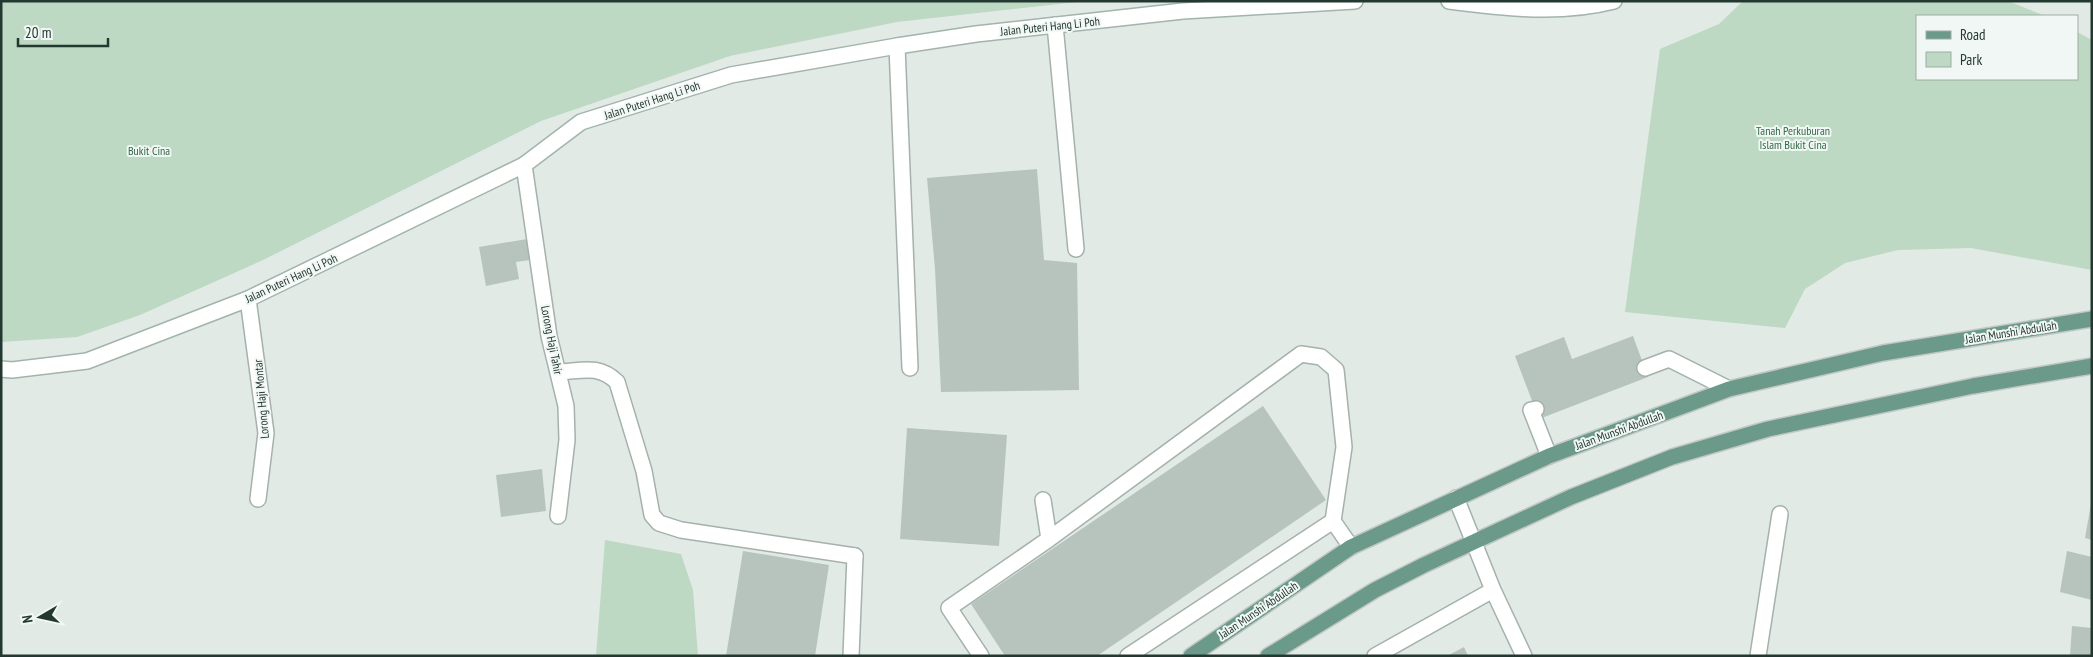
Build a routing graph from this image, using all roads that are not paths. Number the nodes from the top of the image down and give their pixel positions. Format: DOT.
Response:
graph roads {
  1 [pos="1355,1"];
  2 [pos="1449,1"];
  3 [pos="1614,1"];
  4 [pos="1055,25"];
  5 [pos="897,46"];
  6 [pos="524,165"];
  7 [pos="1076,249"];
  8 [pos="248,299"];
  9 [pos="2092,319"];
  10 [pos="2092,366"];
  11 [pos="910,368"];
  12 [pos="1645,368"];
  13 [pos="1,369"];
  14 [pos="558,372"];
  15 [pos="1728,389"];
  16 [pos="1536,409"];
  17 [pos="1549,456"];
  18 [pos="1456,498"];
  19 [pos="258,499"];
  20 [pos="1043,500"];
  21 [pos="1780,514"];
  22 [pos="558,516"];
  23 [pos="1333,521"];
  24 [pos="1049,539"];
  25 [pos="1474,543"];
  26 [pos="1351,548"];
  27 [pos="1493,590"];
  28 [pos="851,656"];
  29 [pos="981,656"];
  30 [pos="1128,656"];
  31 [pos="1191,656"];
  32 [pos="1268,656"];
  33 [pos="1376,656"];
  34 [pos="1524,656"];
  35 [pos="1758,656"];
  1 -- 4 [label="main road, Jalan Puteri Hang Li Poh"];
  2 -- 3 [label="main road"];
  4 -- 5 [label="main road, Jalan Puteri Hang Li Poh"];
  4 -- 7 [label="main road"];
  5 -- 6 [label="main road, Jalan Puteri Hang Li Poh"];
  5 -- 11 [label="main road"];
  6 -- 8 [label="main road, Jalan Puteri Hang Li Poh"];
  6 -- 14 [label="main road, Lorong Haji Tahir"];
  8 -- 13 [label="main road, Jalan Puteri Hang Li Poh"];
  8 -- 19 [label="main road, Lorong Haji Montar"];
  9 -- 15 [label="main road, Jalan Munshi Abdullah"];
  10 -- 25 [label="main road"];
  12 -- 15 [label="main road"];
  14 -- 22 [label="main road, Lorong Haji Tahir"];
  14 -- 28 [label="main road"];
  15 -- 17 [label="main road, Jalan Munshi Abdullah"];
  16 -- 17 [label="main road"];
  17 -- 18 [label="main road, Jalan Munshi Abdullah"];
  18 -- 25 [label="main road"];
  18 -- 26 [label="main road, Jalan Munshi Abdullah"];
  20 -- 24 [label="main road"];
  21 -- 35 [label="main road"];
  23 -- 24 [label="main road"];
  23 -- 26 [label="main road"];
  23 -- 30 [label="main road"];
  24 -- 29 [label="main road"];
  25 -- 27 [label="main road"];
  25 -- 32 [label="main road"];
  26 -- 31 [label="main road, Jalan Munshi Abdullah"];
  27 -- 33 [label="main road"];
  27 -- 34 [label="main road"];
}
